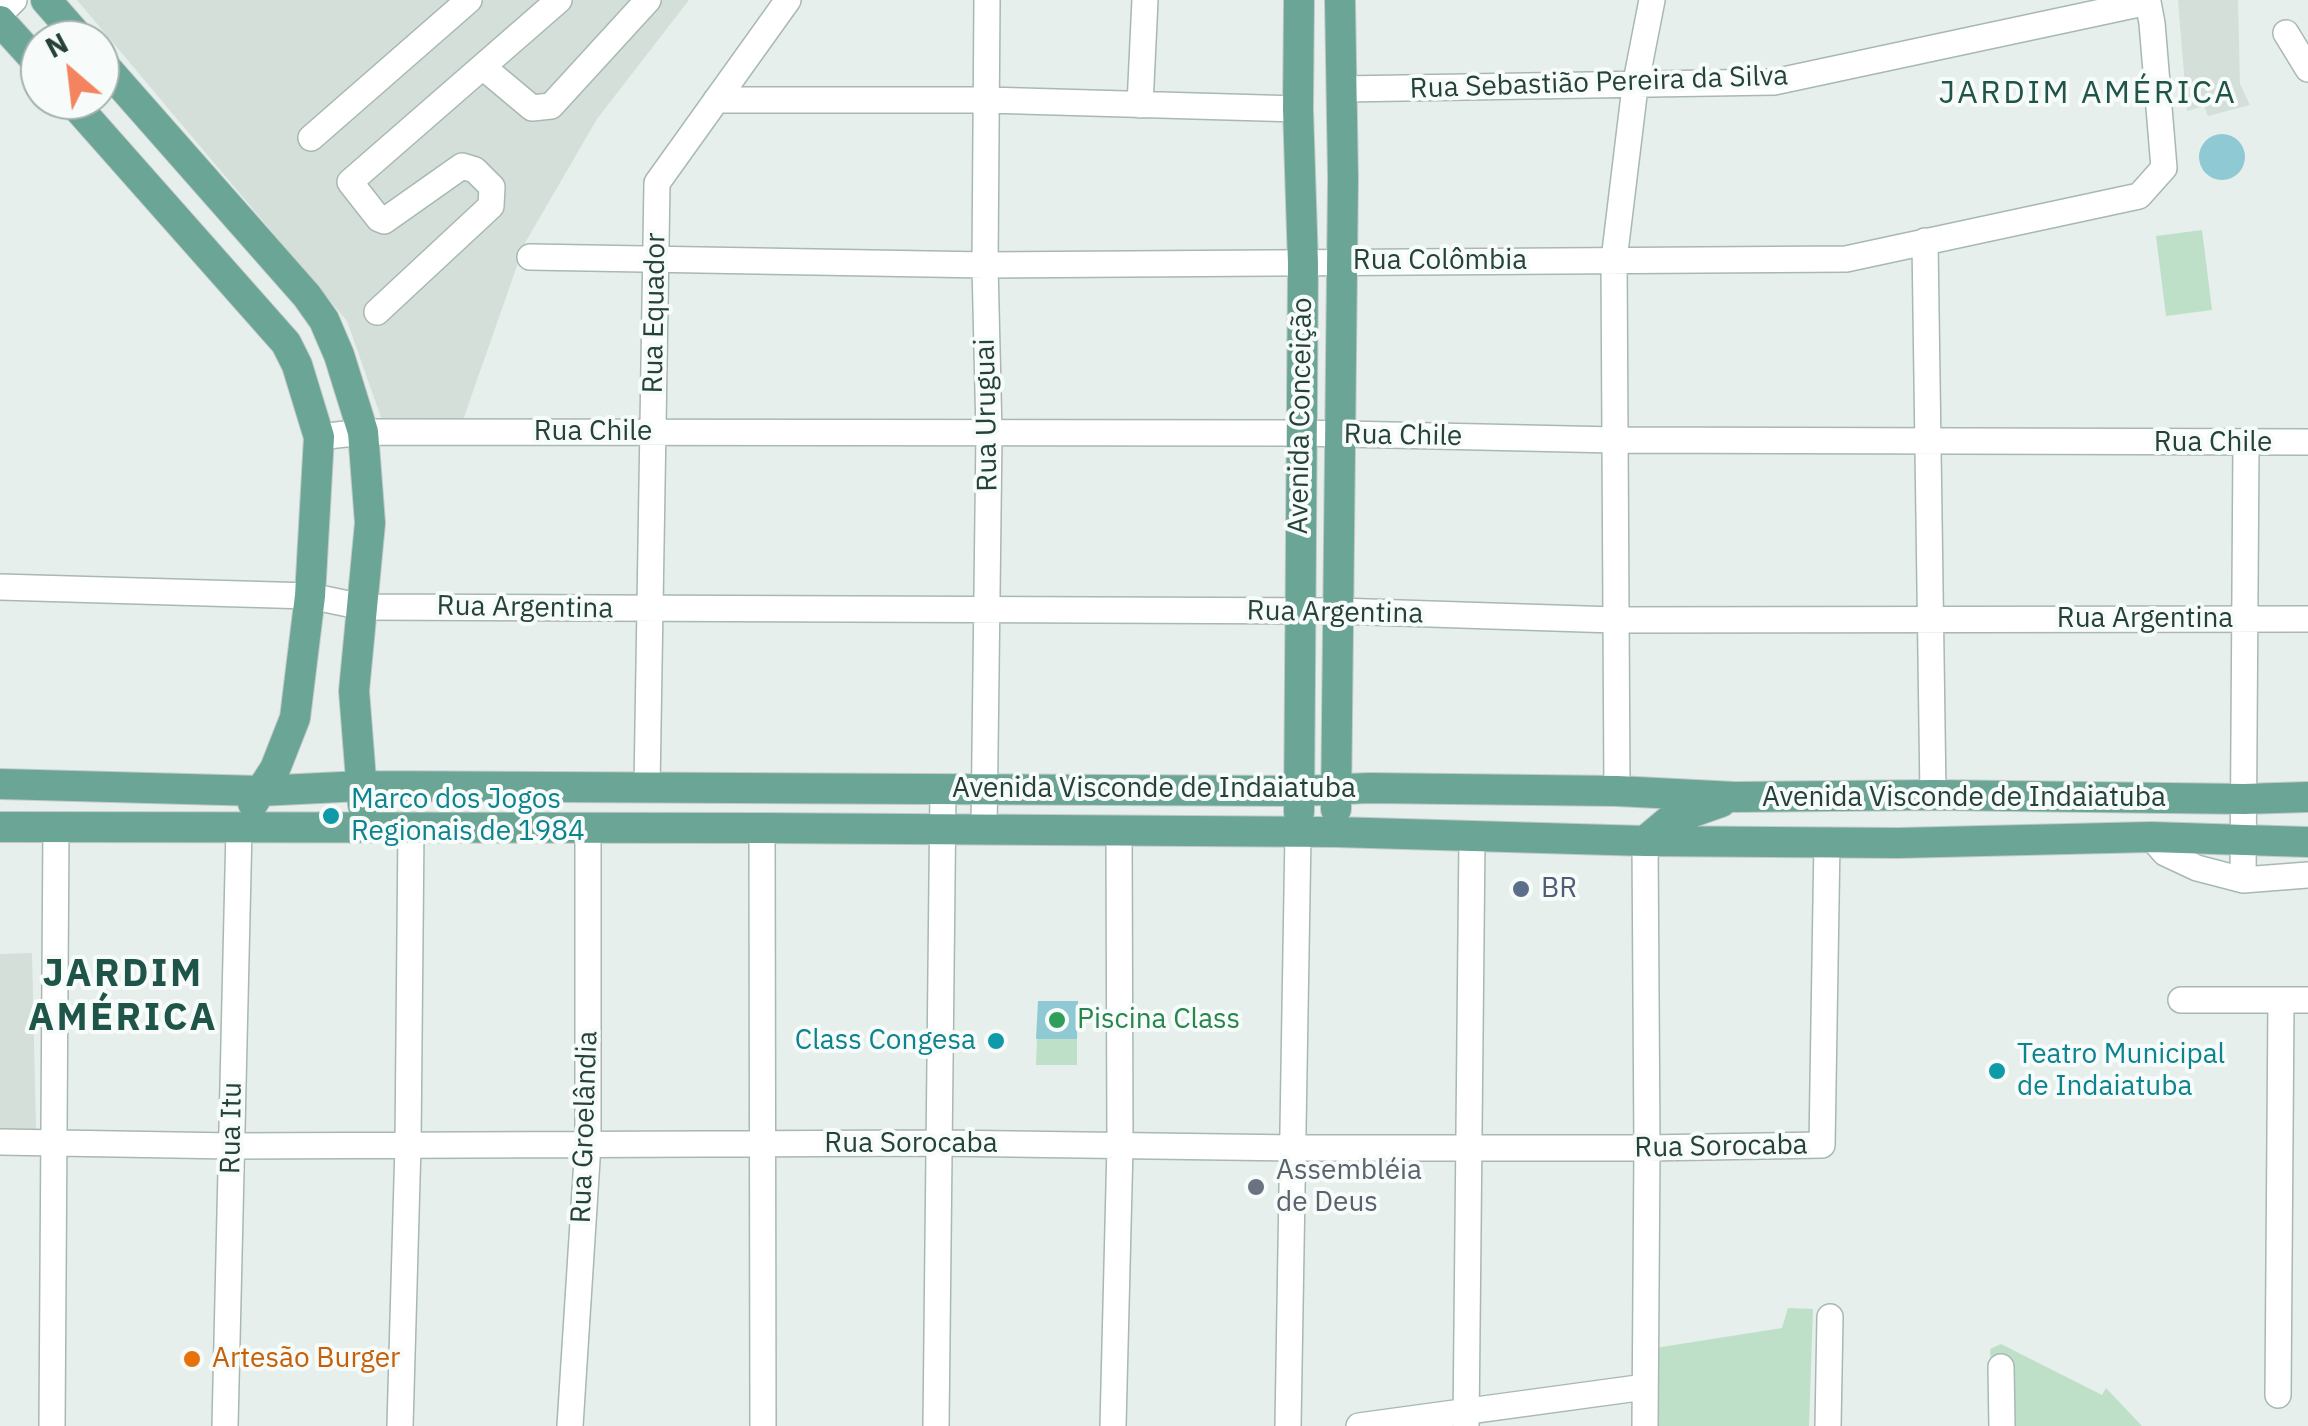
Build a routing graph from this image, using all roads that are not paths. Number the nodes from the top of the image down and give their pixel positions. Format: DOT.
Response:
graph roads {
  1 [pos="14,0"];
  2 [pos="46,0"];
  3 [pos="469,0"];
  4 [pos="560,0"];
  5 [pos="648,0"];
  6 [pos="788,0"];
  7 [pos="987,0"];
  8 [pos="1145,0"];
  9 [pos="1299,0"];
  10 [pos="1340,0"];
  11 [pos="1652,0"];
  12 [pos="2148,2"];
  13 [pos="0,17"];
  14 [pos="64,20"];
  15 [pos="2286,32"];
  16 [pos="20,41"];
  17 [pos="483,67"];
  18 [pos="2308,69"];
  19 [pos="120,84"];
  20 [pos="1635,87"];
  21 [pos="1343,90"];
  22 [pos="716,100"];
  23 [pos="987,100"];
  24 [pos="1140,105"];
  25 [pos="1298,108"];
  26 [pos="89,120"];
  27 [pos="311,138"];
  28 [pos="1925,240"];
  29 [pos="530,257"];
  30 [pos="656,259"];
  31 [pos="1614,260"];
  32 [pos="1342,262"];
  33 [pos="1303,264"];
  34 [pos="985,265"];
  35 [pos="377,312"];
  36 [pos="363,432"];
  37 [pos="654,432"];
  38 [pos="1300,432"];
  39 [pos="989,434"];
  40 [pos="1338,434"];
  41 [pos="319,437"];
  42 [pos="1615,440"];
  43 [pos="1926,440"];
  44 [pos="2308,442"];
  45 [pos="2246,444"];
  46 [pos="0,587"];
  47 [pos="310,596"];
  48 [pos="363,607"];
  49 [pos="652,609"];
  50 [pos="988,610"];
  51 [pos="1338,611"];
  52 [pos="1299,612"];
  53 [pos="1930,618"];
  54 [pos="2308,619"];
  55 [pos="1615,620"];
  56 [pos="2246,620"];
  57 [pos="0,784"];
  58 [pos="362,786"];
  59 [pos="647,788"];
  60 [pos="943,789"];
  61 [pos="986,789"];
  62 [pos="1337,789"];
  63 [pos="260,790"];
  64 [pos="1300,791"];
  65 [pos="1617,792"];
  66 [pos="1933,795"];
  67 [pos="2308,796"];
  68 [pos="1735,797"];
  69 [pos="2244,799"];
  70 [pos="0,827"];
  71 [pos="56,827"];
  72 [pos="364,828"];
  73 [pos="411,828"];
  74 [pos="588,828"];
  75 [pos="762,828"];
  76 [pos="239,829"];
  77 [pos="984,830"];
  78 [pos="1119,830"];
  79 [pos="940,831"];
  80 [pos="1335,832"];
  81 [pos="1298,833"];
  82 [pos="1472,837"];
  83 [pos="2151,837"];
  84 [pos="1644,841"];
  85 [pos="1827,841"];
  86 [pos="2242,841"];
  87 [pos="2308,842"];
  88 [pos="1898,843"];
  89 [pos="2308,874"];
  90 [pos="2243,880"];
  91 [pos="2180,1000"];
  92 [pos="2308,1000"];
  93 [pos="2281,1001"];
  94 [pos="0,1142"];
  95 [pos="55,1143"];
  96 [pos="940,1143"];
  97 [pos="408,1144"];
  98 [pos="588,1144"];
  99 [pos="764,1144"];
  100 [pos="232,1146"];
  101 [pos="1120,1146"];
  102 [pos="1471,1146"];
  103 [pos="1295,1148"];
  104 [pos="1647,1148"];
  105 [pos="1830,1318"];
  106 [pos="2001,1367"];
  107 [pos="1645,1387"];
  108 [pos="2278,1396"];
  109 [pos="1466,1419"];
  110 [pos="52,1426"];
  111 [pos="224,1426"];
  112 [pos="400,1426"];
  113 [pos="570,1426"];
  114 [pos="764,1426"];
  115 [pos="936,1426"];
  116 [pos="1113,1426"];
  117 [pos="1288,1426"];
  118 [pos="1359,1426"];
  119 [pos="1644,1426"];
  120 [pos="1828,1426"];
  121 [pos="2002,1426"];
  1 -- 13 [label="street"];
  2 -- 14 [label="main road"];
  3 -- 27 [label="street"];
  4 -- 17 [label="street"];
  5 -- 17 [label="street"];
  6 -- 22 [label="street, Rua Equador"];
  7 -- 23 [label="street, Rua Uruguai"];
  8 -- 24 [label="street"];
  9 -- 25 [label="main road, Avenida Conceição"];
  10 -- 21 [label="main road, Avenida Conceição"];
  11 -- 20 [label="street"];
  12 -- 20 [label="street, Rua Sebastião Pereira da Silva"];
  12 -- 28 [label="street, Rua Colômbia"];
  13 -- 16 [label="main road"];
  15 -- 18 [label="street"];
  17 -- 35 [label="street"];
  19 -- 36 [label="main road"];
  20 -- 21 [label="street, Rua Sebastião Pereira da Silva"];
  20 -- 31 [label="street"];
  21 -- 32 [label="main road, Avenida Conceição"];
  22 -- 23 [label="street"];
  22 -- 30 [label="street, Rua Equador"];
  23 -- 24 [label="street"];
  23 -- 34 [label="street, Rua Uruguai"];
  24 -- 25 [label="street"];
  25 -- 33 [label="main road, Avenida Conceição"];
  26 -- 41 [label="main road"];
  28 -- 31 [label="street, Rua Colômbia"];
  28 -- 43 [label="street"];
  29 -- 30 [label="street, Rua Colômbia"];
  30 -- 34 [label="street, Rua Colômbia"];
  30 -- 37 [label="street, Rua Equador"];
  31 -- 32 [label="street, Rua Colômbia"];
  31 -- 42 [label="street"];
  32 -- 33 [label="street, Rua Colômbia"];
  32 -- 40 [label="main road, Avenida Conceição"];
  33 -- 34 [label="street, Rua Colômbia"];
  33 -- 38 [label="main road, Avenida Conceição"];
  34 -- 39 [label="street, Rua Uruguai"];
  36 -- 37 [label="street, Rua Chile"];
  36 -- 41 [label="street, Rua Chile"];
  36 -- 48 [label="main road"];
  37 -- 39 [label="street, Rua Chile"];
  37 -- 49 [label="street, Rua Equador"];
  38 -- 39 [label="street, Rua Chile"];
  38 -- 40 [label="street, Rua Chile"];
  38 -- 52 [label="main road, Avenida Conceição"];
  39 -- 50 [label="street, Rua Uruguai"];
  40 -- 42 [label="street, Rua Chile"];
  40 -- 51 [label="main road, Avenida Conceição"];
  41 -- 47 [label="main road"];
  42 -- 43 [label="street, Rua Chile"];
  42 -- 55 [label="street"];
  43 -- 45 [label="street, Rua Chile"];
  43 -- 53 [label="street"];
  44 -- 45 [label="street, Rua Chile"];
  45 -- 56 [label="street"];
  46 -- 47 [label="street, Rua Argentina"];
  47 -- 48 [label="street, Rua Argentina"];
  47 -- 63 [label="main road"];
  48 -- 49 [label="street, Rua Argentina"];
  48 -- 58 [label="main road"];
  49 -- 50 [label="street, Rua Argentina"];
  49 -- 59 [label="street, Rua Equador"];
  50 -- 52 [label="street, Rua Argentina"];
  50 -- 61 [label="street, Rua Uruguai"];
  51 -- 52 [label="street, Rua Argentina"];
  51 -- 55 [label="street, Rua Argentina"];
  51 -- 62 [label="main road, Avenida Conceição"];
  52 -- 64 [label="main road, Avenida Conceição"];
  53 -- 55 [label="street, Rua Argentina"];
  53 -- 56 [label="street, Rua Argentina"];
  53 -- 66 [label="street"];
  54 -- 56 [label="street, Rua Argentina"];
  55 -- 65 [label="street"];
  56 -- 69 [label="street"];
  57 -- 63 [label="main road, Avenida Visconde de Indaiatuba"];
  58 -- 59 [label="main road, Avenida Visconde de Indaiatuba"];
  58 -- 63 [label="main road, Avenida Visconde de Indaiatuba"];
  58 -- 72 [label="main road"];
  59 -- 60 [label="main road, Avenida Visconde de Indaiatuba"];
  60 -- 61 [label="main road, Avenida Visconde de Indaiatuba"];
  60 -- 79 [label="street"];
  61 -- 64 [label="main road, Avenida Visconde de Indaiatuba"];
  61 -- 77 [label="street, Rua Uruguai"];
  62 -- 64 [label="main road, Avenida Visconde de Indaiatuba"];
  62 -- 65 [label="main road, Avenida Visconde de Indaiatuba"];
  62 -- 80 [label="main road, Avenida Conceição"];
  63 -- 76 [label="main road"];
  64 -- 81 [label="main road, Avenida Conceição"];
  65 -- 68 [label="main road, Avenida Visconde de Indaiatuba"];
  66 -- 68 [label="main road, Avenida Visconde de Indaiatuba"];
  66 -- 69 [label="main road, Avenida Visconde de Indaiatuba"];
  66 -- 88 [label="main road"];
  67 -- 69 [label="main road, Avenida Visconde de Indaiatuba"];
  68 -- 84 [label="main road"];
  69 -- 86 [label="street"];
  70 -- 71 [label="main road, Avenida Visconde de Indaiatuba"];
  71 -- 76 [label="main road, Avenida Visconde de Indaiatuba"];
  71 -- 95 [label="street"];
  72 -- 73 [label="main road, Avenida Visconde de Indaiatuba"];
  72 -- 76 [label="main road, Avenida Visconde de Indaiatuba"];
  73 -- 74 [label="main road, Avenida Visconde de Indaiatuba"];
  73 -- 97 [label="street"];
  74 -- 75 [label="main road, Avenida Visconde de Indaiatuba"];
  74 -- 98 [label="street, Rua Groelândia"];
  75 -- 79 [label="main road, Avenida Visconde de Indaiatuba"];
  75 -- 99 [label="street"];
  76 -- 100 [label="street, Rua Itu"];
  77 -- 78 [label="main road, Avenida Visconde de Indaiatuba"];
  77 -- 79 [label="main road, Avenida Visconde de Indaiatuba"];
  78 -- 81 [label="main road, Avenida Visconde de Indaiatuba"];
  78 -- 101 [label="street"];
  79 -- 96 [label="street"];
  80 -- 81 [label="main road, Avenida Visconde de Indaiatuba"];
  80 -- 82 [label="main road, Avenida Visconde de Indaiatuba"];
  81 -- 103 [label="street"];
  82 -- 84 [label="main road, Avenida Visconde de Indaiatuba"];
  82 -- 102 [label="street"];
  83 -- 86 [label="main road, Avenida Visconde de Indaiatuba"];
  83 -- 88 [label="main road, Avenida Visconde de Indaiatuba"];
  83 -- 90 [label="street, Avenida Visconde de Indaiatuba"];
  84 -- 85 [label="main road, Avenida Visconde de Indaiatuba"];
  84 -- 104 [label="street"];
  85 -- 88 [label="main road, Avenida Visconde de Indaiatuba"];
  85 -- 104 [label="street, Rua Sorocaba"];
  86 -- 87 [label="main road, Avenida Visconde de Indaiatuba"];
  86 -- 90 [label="street"];
  89 -- 90 [label="street, Avenida Visconde de Indaiatuba"];
  91 -- 93 [label="street"];
  92 -- 93 [label="street"];
  93 -- 108 [label="street"];
  94 -- 95 [label="street, Rua Sorocaba"];
  95 -- 100 [label="street, Rua Sorocaba"];
  95 -- 110 [label="street"];
  96 -- 99 [label="street, Rua Sorocaba"];
  96 -- 101 [label="street, Rua Sorocaba"];
  96 -- 115 [label="street"];
  97 -- 98 [label="street, Rua Sorocaba"];
  97 -- 100 [label="street, Rua Sorocaba"];
  97 -- 112 [label="street"];
  98 -- 99 [label="street, Rua Sorocaba"];
  98 -- 113 [label="street, Rua Groelândia"];
  99 -- 114 [label="street"];
  100 -- 111 [label="street, Rua Itu"];
  101 -- 103 [label="street, Rua Sorocaba"];
  101 -- 116 [label="street"];
  102 -- 103 [label="street, Rua Sorocaba"];
  102 -- 104 [label="street, Rua Sorocaba"];
  102 -- 109 [label="street"];
  103 -- 117 [label="street"];
  104 -- 107 [label="street"];
  105 -- 120 [label="street"];
  106 -- 121 [label="street"];
  107 -- 109 [label="street"];
  107 -- 119 [label="street"];
  109 -- 118 [label="street"];
}
